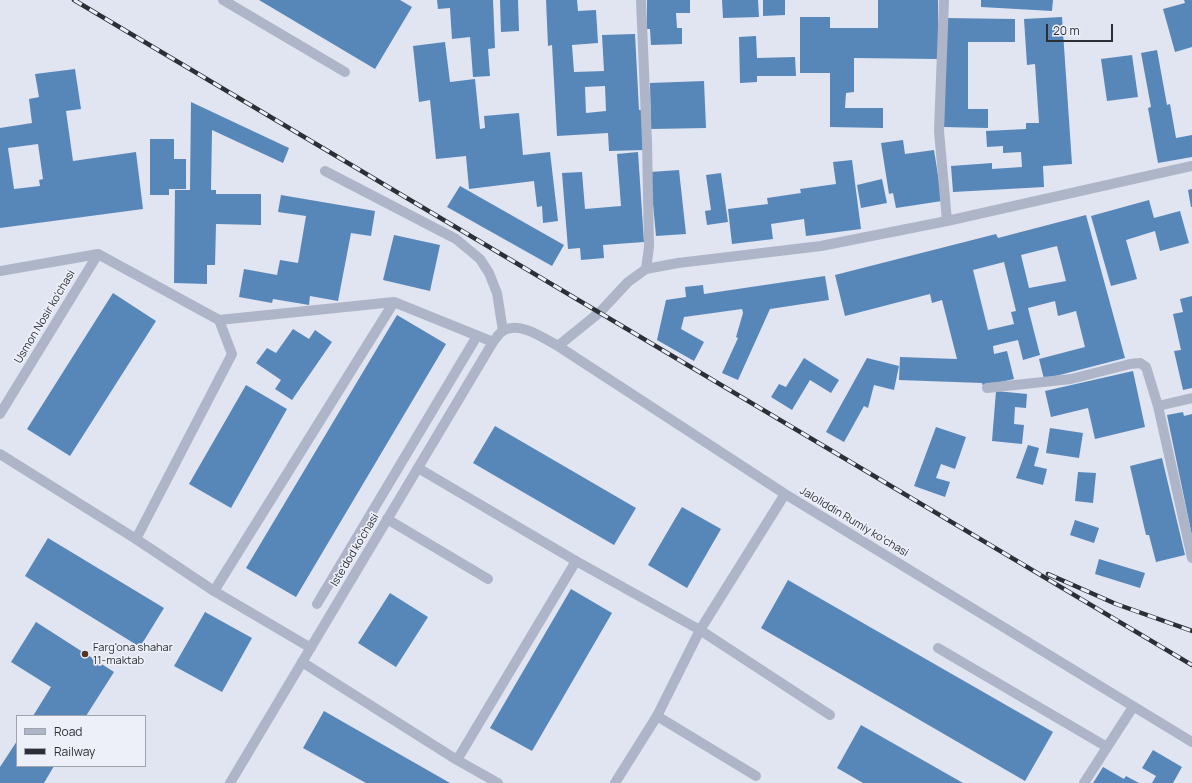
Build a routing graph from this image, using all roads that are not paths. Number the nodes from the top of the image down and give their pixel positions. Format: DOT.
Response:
graph roads {
  1 [pos="223,0"];
  2 [pos="641,0"];
  3 [pos="944,0"];
  4 [pos="345,72"];
  5 [pos="1192,166"];
  6 [pos="325,171"];
  7 [pos="947,221"];
  8 [pos="98,254"];
  9 [pos="646,269"];
  10 [pos="0,271"];
  11 [pos="394,302"];
  12 [pos="219,320"];
  13 [pos="503,331"];
  14 [pos="477,336"];
  15 [pos="493,342"];
  16 [pos="558,346"];
  17 [pos="987,388"];
  18 [pos="1192,398"];
  19 [pos="1158,406"];
  20 [pos="0,414"];
  21 [pos="0,454"];
  22 [pos="418,468"];
  23 [pos="785,494"];
  24 [pos="387,519"];
  25 [pos="136,539"];
  26 [pos="1192,558"];
  27 [pos="576,562"];
  28 [pos="488,579"];
  29 [pos="214,591"];
  30 [pos="317,604"];
  31 [pos="700,630"];
  32 [pos="311,648"];
  33 [pos="938,648"];
  34 [pos="302,662"];
  35 [pos="1133,707"];
  36 [pos="830,715"];
  37 [pos="657,716"];
  38 [pos="1192,742"];
  39 [pos="1107,747"];
  40 [pos="457,760"];
  41 [pos="756,776"];
  42 [pos="233,782"];
  43 [pos="498,783"];
  44 [pos="615,783"];
  45 [pos="1084,783"];
  1 -- 4 [label="street"];
  2 -- 9 [label="street"];
  3 -- 7 [label="street"];
  5 -- 7 [label="street"];
  6 -- 13 [label="street"];
  7 -- 9 [label="street"];
  8 -- 10 [label="street"];
  8 -- 12 [label="street"];
  8 -- 20 [label="street, Usmon Nosir ko'chasi"];
  9 -- 16 [label="street"];
  11 -- 12 [label="street"];
  11 -- 14 [label="street"];
  11 -- 29 [label="street"];
  12 -- 25 [label="street"];
  13 -- 15 [label="street, Iste'dod ko'chasi"];
  13 -- 16 [label="street, Jaloliddin Rumiy koʻchasi"];
  14 -- 15 [label="street"];
  14 -- 30 [label="street"];
  15 -- 22 [label="street, Iste'dod ko'chasi"];
  16 -- 23 [label="street, Jaloliddin Rumiy koʻchasi"];
  17 -- 19 [label="street"];
  18 -- 19 [label="street"];
  19 -- 26 [label="street"];
  21 -- 25 [label="street"];
  22 -- 24 [label="street, Iste'dod ko'chasi"];
  22 -- 27 [label="street"];
  23 -- 31 [label="street"];
  23 -- 35 [label="street, Jaloliddin Rumiy koʻchasi"];
  24 -- 28 [label="street"];
  24 -- 32 [label="street, Iste'dod ko'chasi"];
  25 -- 29 [label="street"];
  27 -- 31 [label="street"];
  27 -- 40 [label="street"];
  29 -- 32 [label="street"];
  31 -- 36 [label="street"];
  31 -- 37 [label="street"];
  32 -- 34 [label="street, Iste'dod ko'chasi"];
  33 -- 39 [label="street"];
  34 -- 40 [label="street"];
  34 -- 42 [label="street, Iste'dod ko'chasi"];
  35 -- 38 [label="street, Jaloliddin Rumiy koʻchasi"];
  35 -- 39 [label="street"];
  37 -- 41 [label="street"];
  37 -- 44 [label="street"];
  39 -- 45 [label="street"];
  40 -- 43 [label="street"];
}
